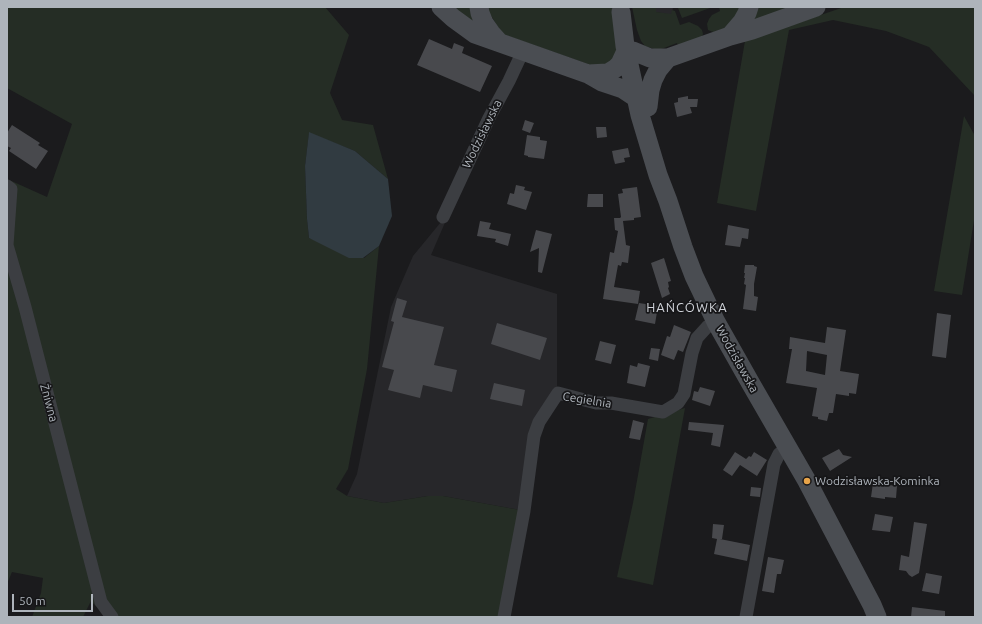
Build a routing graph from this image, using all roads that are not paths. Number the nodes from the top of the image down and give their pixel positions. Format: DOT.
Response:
graph roads {
  1 [pos="441,7"];
  2 [pos="479,7"];
  3 [pos="748,7"];
  4 [pos="816,7"];
  5 [pos="620,10"];
  6 [pos="730,36"];
  7 [pos="500,43"];
  8 [pos="523,51"];
  9 [pos="630,51"];
  10 [pos="668,58"];
  11 [pos="588,74"];
  12 [pos="642,102"];
  13 [pos="7,186"];
  14 [pos="443,217"];
  15 [pos="716,322"];
  16 [pos="788,448"];
  17 [pos="871,613"];
  18 [pos="112,617"];
  19 [pos="504,617"];
  20 [pos="746,617"];
  1 -- 7 [label="main road"];
  2 -- 7 [label="main road"];
  3 -- 6 [label="main road"];
  4 -- 6 [label="main road"];
  5 -- 9 [label="main road, Wodzisławska"];
  6 -- 10 [label="main road"];
  7 -- 8 [label="main road"];
  8 -- 11 [label="main road"];
  8 -- 14 [label="street, Wodzisławska"];
  9 -- 10 [label="main road"];
  9 -- 11 [label="main road"];
  9 -- 12 [label="main road, Wodzisławska"];
  10 -- 12 [label="main road"];
  11 -- 12 [label="main road"];
  12 -- 15 [label="main road, Wodzisławska"];
  13 -- 18 [label="street, Żniwna"];
  15 -- 16 [label="main road, Wodzisławska"];
  15 -- 19 [label="street, Cegielnia"];
  16 -- 17 [label="main road, Wodzisławska"];
  16 -- 20 [label="street"];
}
